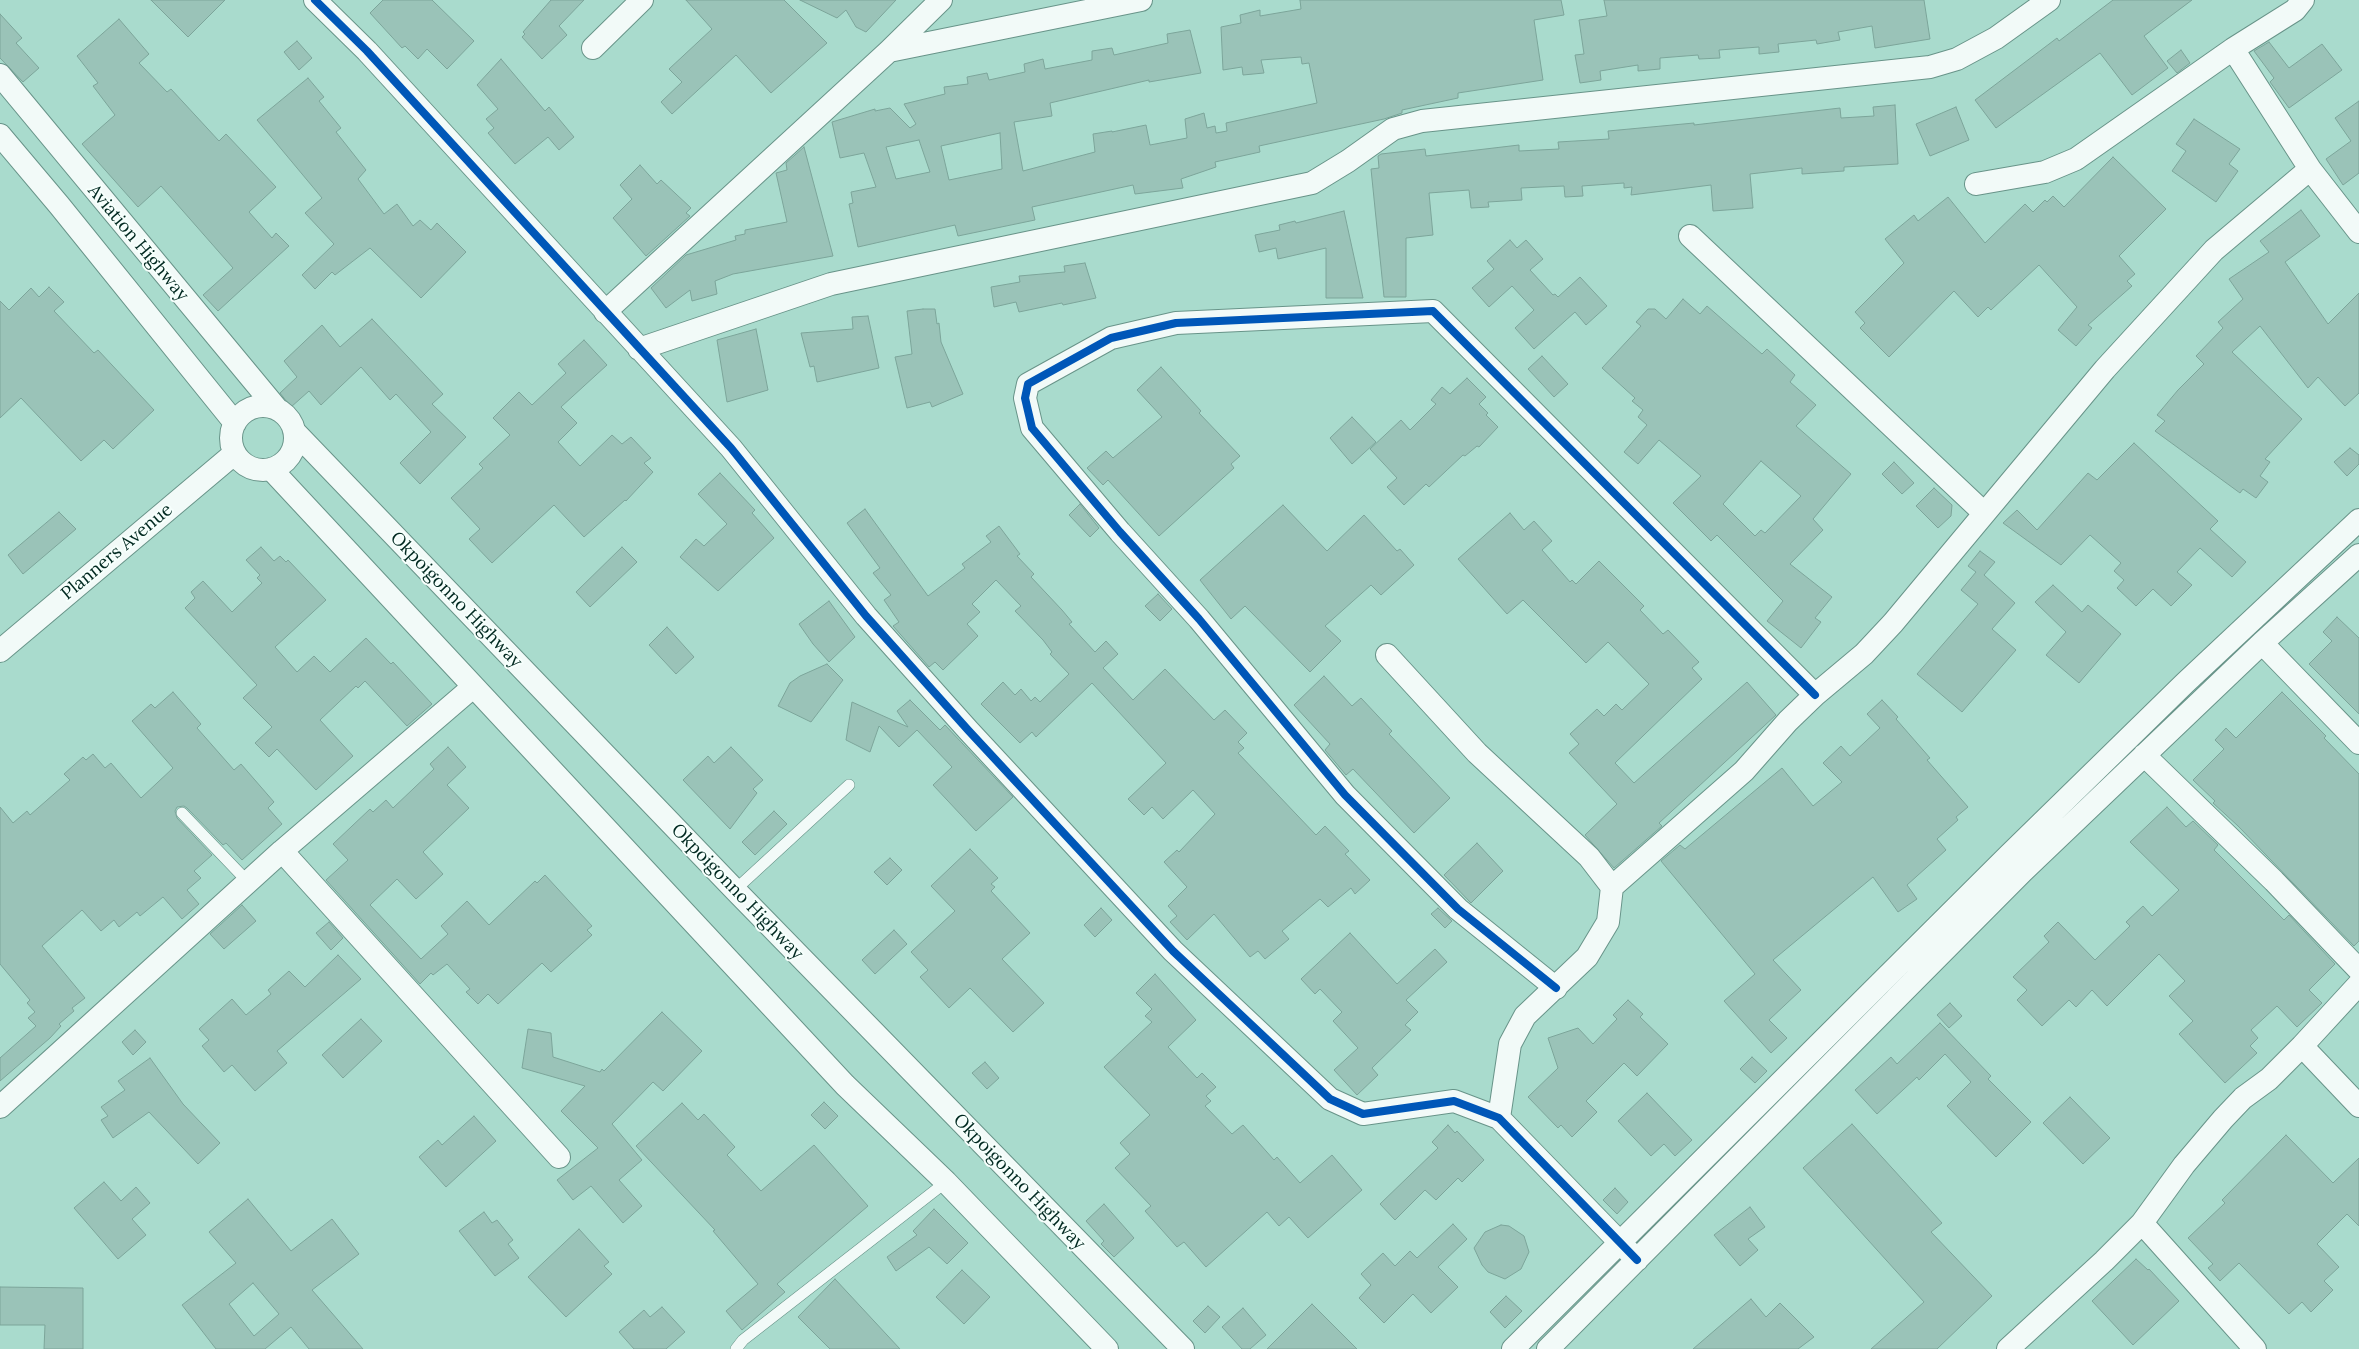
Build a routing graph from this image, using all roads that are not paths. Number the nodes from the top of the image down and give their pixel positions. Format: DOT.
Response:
graph roads {
  1 [pos="315,0"];
  2 [pos="642,0"];
  3 [pos="941,0"];
  4 [pos="1141,0"];
  5 [pos="2049,0"];
  6 [pos="2304,0"];
  7 [pos="593,48"];
  8 [pos="2233,49"];
  9 [pos="889,51"];
  10 [pos="0,76"];
  11 [pos="0,136"];
  12 [pos="2310,168"];
  13 [pos="1976,184"];
  14 [pos="2359,232"];
  15 [pos="1690,236"];
  16 [pos="605,312"];
  17 [pos="639,349"];
  18 [pos="277,409"];
  19 [pos="235,423"];
  20 [pos="294,431"];
  21 [pos="235,453"];
  22 [pos="271,469"];
  23 [pos="1984,513"];
  24 [pos="2359,520"];
  25 [pos="2359,555"];
  26 [pos="2262,643"];
  27 [pos="0,651"];
  28 [pos="1387,654"];
  29 [pos="474,687"];
  30 [pos="1815,695"];
  31 [pos="2359,743"];
  32 [pos="2144,755"];
  33 [pos="849,785"];
  34 [pos="182,814"];
  35 [pos="282,851"];
  36 [pos="248,882"];
  37 [pos="1612,887"];
  38 [pos="735,890"];
  39 [pos="2359,970"];
  40 [pos="2359,984"];
  41 [pos="1556,988"];
  42 [pos="2302,1046"];
  43 [pos="2359,1106"];
  44 [pos="0,1108"];
  45 [pos="1499,1118"];
  46 [pos="559,1157"];
  47 [pos="946,1182"];
  48 [pos="2142,1223"];
  49 [pos="1618,1242"];
  50 [pos="1637,1260"];
  51 [pos="736,1349"];
  52 [pos="1107,1349"];
  53 [pos="1183,1349"];
  54 [pos="1514,1349"];
  55 [pos="1548,1349"];
  56 [pos="2008,1349"];
  57 [pos="2255,1349"];
  1 -- 16 [label="street"];
  2 -- 7 [label="street"];
  3 -- 9 [label="street"];
  4 -- 9 [label="street"];
  5 -- 17 [label="street"];
  6 -- 8 [label="street"];
  8 -- 12 [label="street"];
  8 -- 13 [label="street"];
  9 -- 16 [label="street"];
  10 -- 18 [label="street, Aviation Highway"];
  11 -- 19 [label="street, Aviation Highway"];
  12 -- 14 [label="street"];
  12 -- 23 [label="street"];
  15 -- 23 [label="street"];
  16 -- 17 [label="street"];
  17 -- 45 [label="street"];
  18 -- 19 [label="street"];
  18 -- 20 [label="street"];
  19 -- 21 [label="street"];
  20 -- 22 [label="street"];
  20 -- 38 [label="street, Okpoigonno Highway"];
  21 -- 22 [label="street"];
  21 -- 27 [label="street, Planners Avenue"];
  22 -- 29 [label="street"];
  23 -- 30 [label="street"];
  24 -- 49 [label="street"];
  25 -- 26 [label="street"];
  26 -- 31 [label="street"];
  26 -- 32 [label="street"];
  28 -- 37 [label="street"];
  29 -- 35 [label="street"];
  29 -- 47 [label="street"];
  30 -- 37 [label="street"];
  30 -- 41 [label="street"];
  32 -- 39 [label="street"];
  32 -- 50 [label="street"];
  33 -- 38 [label="lane"];
  34 -- 36 [label="lane"];
  35 -- 36 [label="street"];
  35 -- 46 [label="street"];
  36 -- 44 [label="street"];
  37 -- 41 [label="street"];
  38 -- 53 [label="street, Okpoigonno Highway"];
  40 -- 42 [label="street"];
  41 -- 45 [label="street"];
  42 -- 43 [label="street"];
  42 -- 48 [label="street"];
  45 -- 49 [label="street"];
  47 -- 51 [label="lane"];
  47 -- 52 [label="street"];
  48 -- 56 [label="street"];
  48 -- 57 [label="street"];
  49 -- 50 [label="street"];
  49 -- 54 [label="street"];
  50 -- 55 [label="street"];
}
